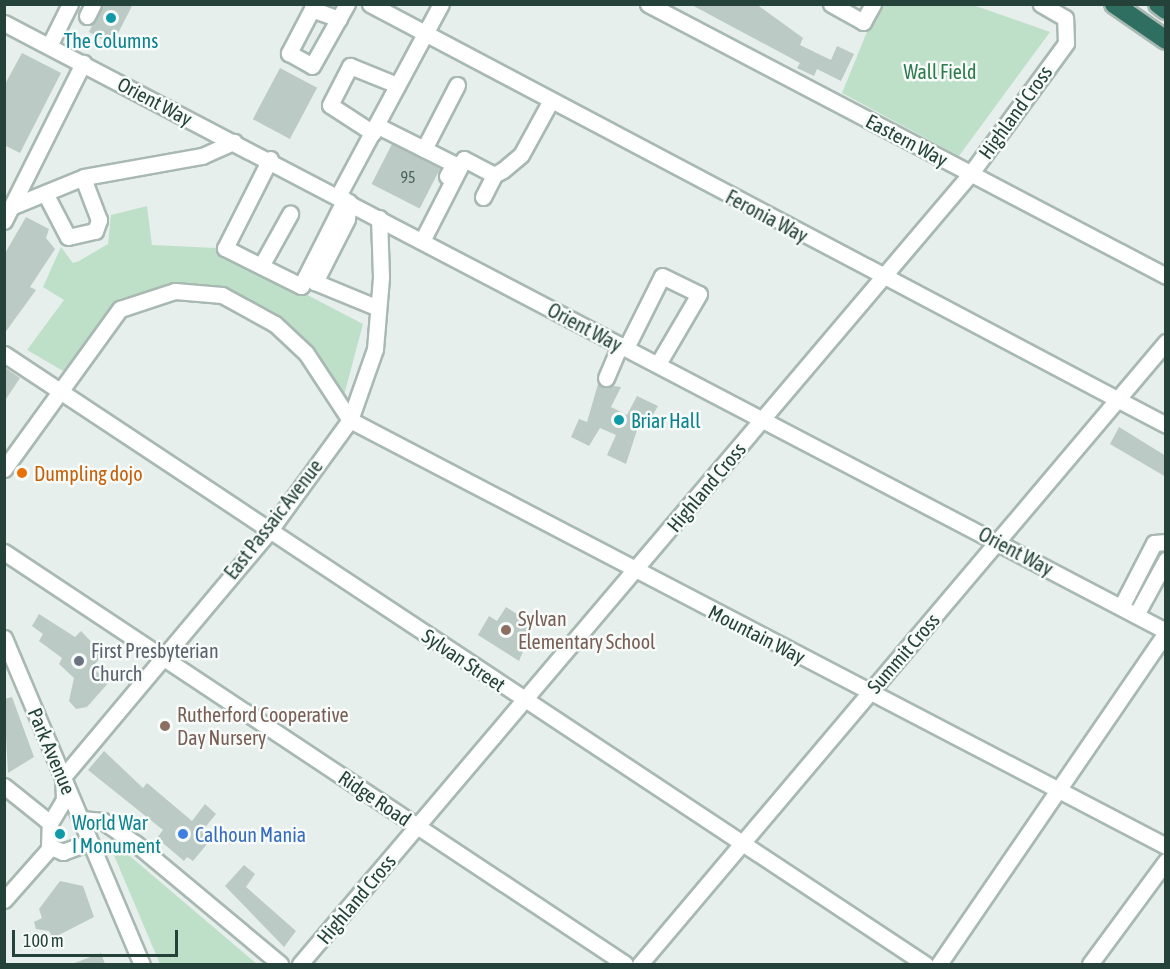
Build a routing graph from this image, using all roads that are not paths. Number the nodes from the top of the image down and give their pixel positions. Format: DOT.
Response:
graph roads {
  1 [pos="70,4"];
  2 [pos="347,4"];
  3 [pos="370,4"];
  4 [pos="441,4"];
  5 [pos="648,4"];
  6 [pos="831,4"];
  7 [pos="873,4"];
  8 [pos="1041,4"];
  9 [pos="1114,4"];
  10 [pos="1158,4"];
  11 [pos="1166,10"];
  12 [pos="339,19"];
  13 [pos="4,23"];
  14 [pos="421,35"];
  15 [pos="1166,40"];
  16 [pos="49,46"];
  17 [pos="83,63"];
  18 [pos="397,85"];
  19 [pos="457,85"];
  20 [pos="550,102"];
  21 [pos="375,129"];
  22 [pos="234,142"];
  23 [pos="424,149"];
  24 [pos="270,159"];
  25 [pos="971,173"];
  26 [pos="494,175"];
  27 [pos="83,178"];
  28 [pos="46,195"];
  29 [pos="483,197"];
  30 [pos="344,199"];
  31 [pos="13,206"];
  32 [pos="290,214"];
  33 [pos="379,218"];
  34 [pos="4,221"];
  35 [pos="418,239"];
  36 [pos="261,266"];
  37 [pos="1166,276"];
  38 [pos="885,278"];
  39 [pos="378,308"];
  40 [pos="1166,342"];
  41 [pos="623,347"];
  42 [pos="4,354"];
  43 [pos="658,364"];
  44 [pos="606,378"];
  45 [pos="58,390"];
  46 [pos="1117,399"];
  47 [pos="350,420"];
  48 [pos="763,420"];
  49 [pos="1166,425"];
  50 [pos="4,469"];
  51 [pos="270,530"];
  52 [pos="999,542"];
  53 [pos="1166,542"];
  54 [pos="4,552"];
  55 [pos="1166,560"];
  56 [pos="635,572"];
  57 [pos="1120,607"];
  58 [pos="1136,615"];
  59 [pos="1166,632"];
  60 [pos="4,638"];
  61 [pos="160,655"];
  62 [pos="868,692"];
  63 [pos="526,701"];
  64 [pos="63,777"];
  65 [pos="4,786"];
  66 [pos="1054,791"];
  67 [pos="81,819"];
  68 [pos="50,823"];
  69 [pos="418,827"];
  70 [pos="742,841"];
  71 [pos="90,842"];
  72 [pos="1166,846"];
  73 [pos="50,848"];
  74 [pos="1166,861"];
  75 [pos="8,890"];
  76 [pos="142,964"];
  77 [pos="280,964"];
  78 [pos="300,964"];
  79 [pos="625,964"];
  80 [pos="640,964"];
  81 [pos="925,964"];
  82 [pos="939,964"];
  83 [pos="1090,964"];
  1 -- 16 [label="street"];
  2 -- 12 [label="street"];
  3 -- 14 [label="street, Feronia Way"];
  4 -- 14 [label="street"];
  5 -- 25 [label="street, Eastern Way"];
  6 -- 7 [label="street"];
  8 -- 25 [label="street, Highland Cross"];
  9 -- 15 [label="highway"];
  10 -- 11 [label="highway"];
  13 -- 16 [label="street, Orient Way"];
  14 -- 18 [label="street"];
  14 -- 20 [label="street, Feronia Way"];
  16 -- 17 [label="street, Orient Way"];
  17 -- 22 [label="street, Orient Way"];
  17 -- 31 [label="street"];
  18 -- 21 [label="street"];
  18 -- 21 [label="street"];
  19 -- 23 [label="street"];
  20 -- 26 [label="street"];
  20 -- 38 [label="street, Feronia Way"];
  21 -- 23 [label="street"];
  21 -- 30 [label="street"];
  22 -- 24 [label="street, Orient Way"];
  22 -- 27 [label="street"];
  23 -- 35 [label="street"];
  24 -- 30 [label="street, Orient Way"];
  24 -- 36 [label="street"];
  25 -- 37 [label="street, Eastern Way"];
  25 -- 38 [label="street, Highland Cross"];
  26 -- 29 [label="street"];
  26 -- 35 [label="street"];
  27 -- 28 [label="street"];
  27 -- 28 [label="street"];
  28 -- 31 [label="street"];
  30 -- 33 [label="street, Orient Way"];
  30 -- 36 [label="street"];
  30 -- 39 [label="street"];
  31 -- 34 [label="street"];
  32 -- 36 [label="street"];
  33 -- 35 [label="street, Orient Way"];
  33 -- 39 [label="street, East Passaic Avenue"];
  35 -- 41 [label="street, Orient Way"];
  38 -- 46 [label="street, Feronia Way"];
  38 -- 48 [label="street, Highland Cross"];
  39 -- 47 [label="street, East Passaic Avenue"];
  40 -- 46 [label="street, Summit Cross"];
  41 -- 43 [label="street, Orient Way"];
  41 -- 43 [label="street"];
  41 -- 44 [label="street"];
  42 -- 45 [label="street, Sylvan Street"];
  43 -- 48 [label="street, Orient Way"];
  45 -- 47 [label="street"];
  45 -- 50 [label="street"];
  45 -- 51 [label="street, Sylvan Street"];
  46 -- 49 [label="street, Feronia Way"];
  46 -- 52 [label="street, Summit Cross"];
  47 -- 51 [label="street, East Passaic Avenue"];
  47 -- 56 [label="street, Mountain Way"];
  48 -- 52 [label="street, Orient Way"];
  48 -- 56 [label="street, Highland Cross"];
  51 -- 61 [label="street, East Passaic Avenue"];
  51 -- 63 [label="street, Sylvan Street"];
  52 -- 57 [label="street, Orient Way"];
  52 -- 62 [label="street, Summit Cross"];
  53 -- 57 [label="street"];
  54 -- 61 [label="street, Ridge Road"];
  55 -- 58 [label="street"];
  56 -- 62 [label="street, Mountain Way"];
  56 -- 63 [label="street, Highland Cross"];
  57 -- 58 [label="street, Orient Way"];
  58 -- 59 [label="street, Orient Way"];
  59 -- 66 [label="street"];
  60 -- 64 [label="street, Park Avenue"];
  61 -- 64 [label="street, East Passaic Avenue"];
  61 -- 69 [label="street, Ridge Road"];
  62 -- 66 [label="street, Mountain Way"];
  62 -- 70 [label="street, Summit Cross"];
  63 -- 69 [label="street, Highland Cross"];
  63 -- 70 [label="street, Sylvan Street"];
  64 -- 67 [label="street, Park Avenue"];
  64 -- 68 [label="street"];
  65 -- 68 [label="street"];
  66 -- 72 [label="street, Mountain Way"];
  66 -- 82 [label="street"];
  67 -- 71 [label="street, Park Avenue"];
  67 -- 77 [label="street"];
  68 -- 73 [label="street"];
  69 -- 78 [label="street, Highland Cross"];
  69 -- 79 [label="street, Ridge Road"];
  70 -- 80 [label="street, Summit Cross"];
  70 -- 81 [label="street, Sylvan Street"];
  71 -- 73 [label="street"];
  71 -- 76 [label="street, Park Avenue"];
  73 -- 75 [label="street"];
  74 -- 83 [label="street"];
}
